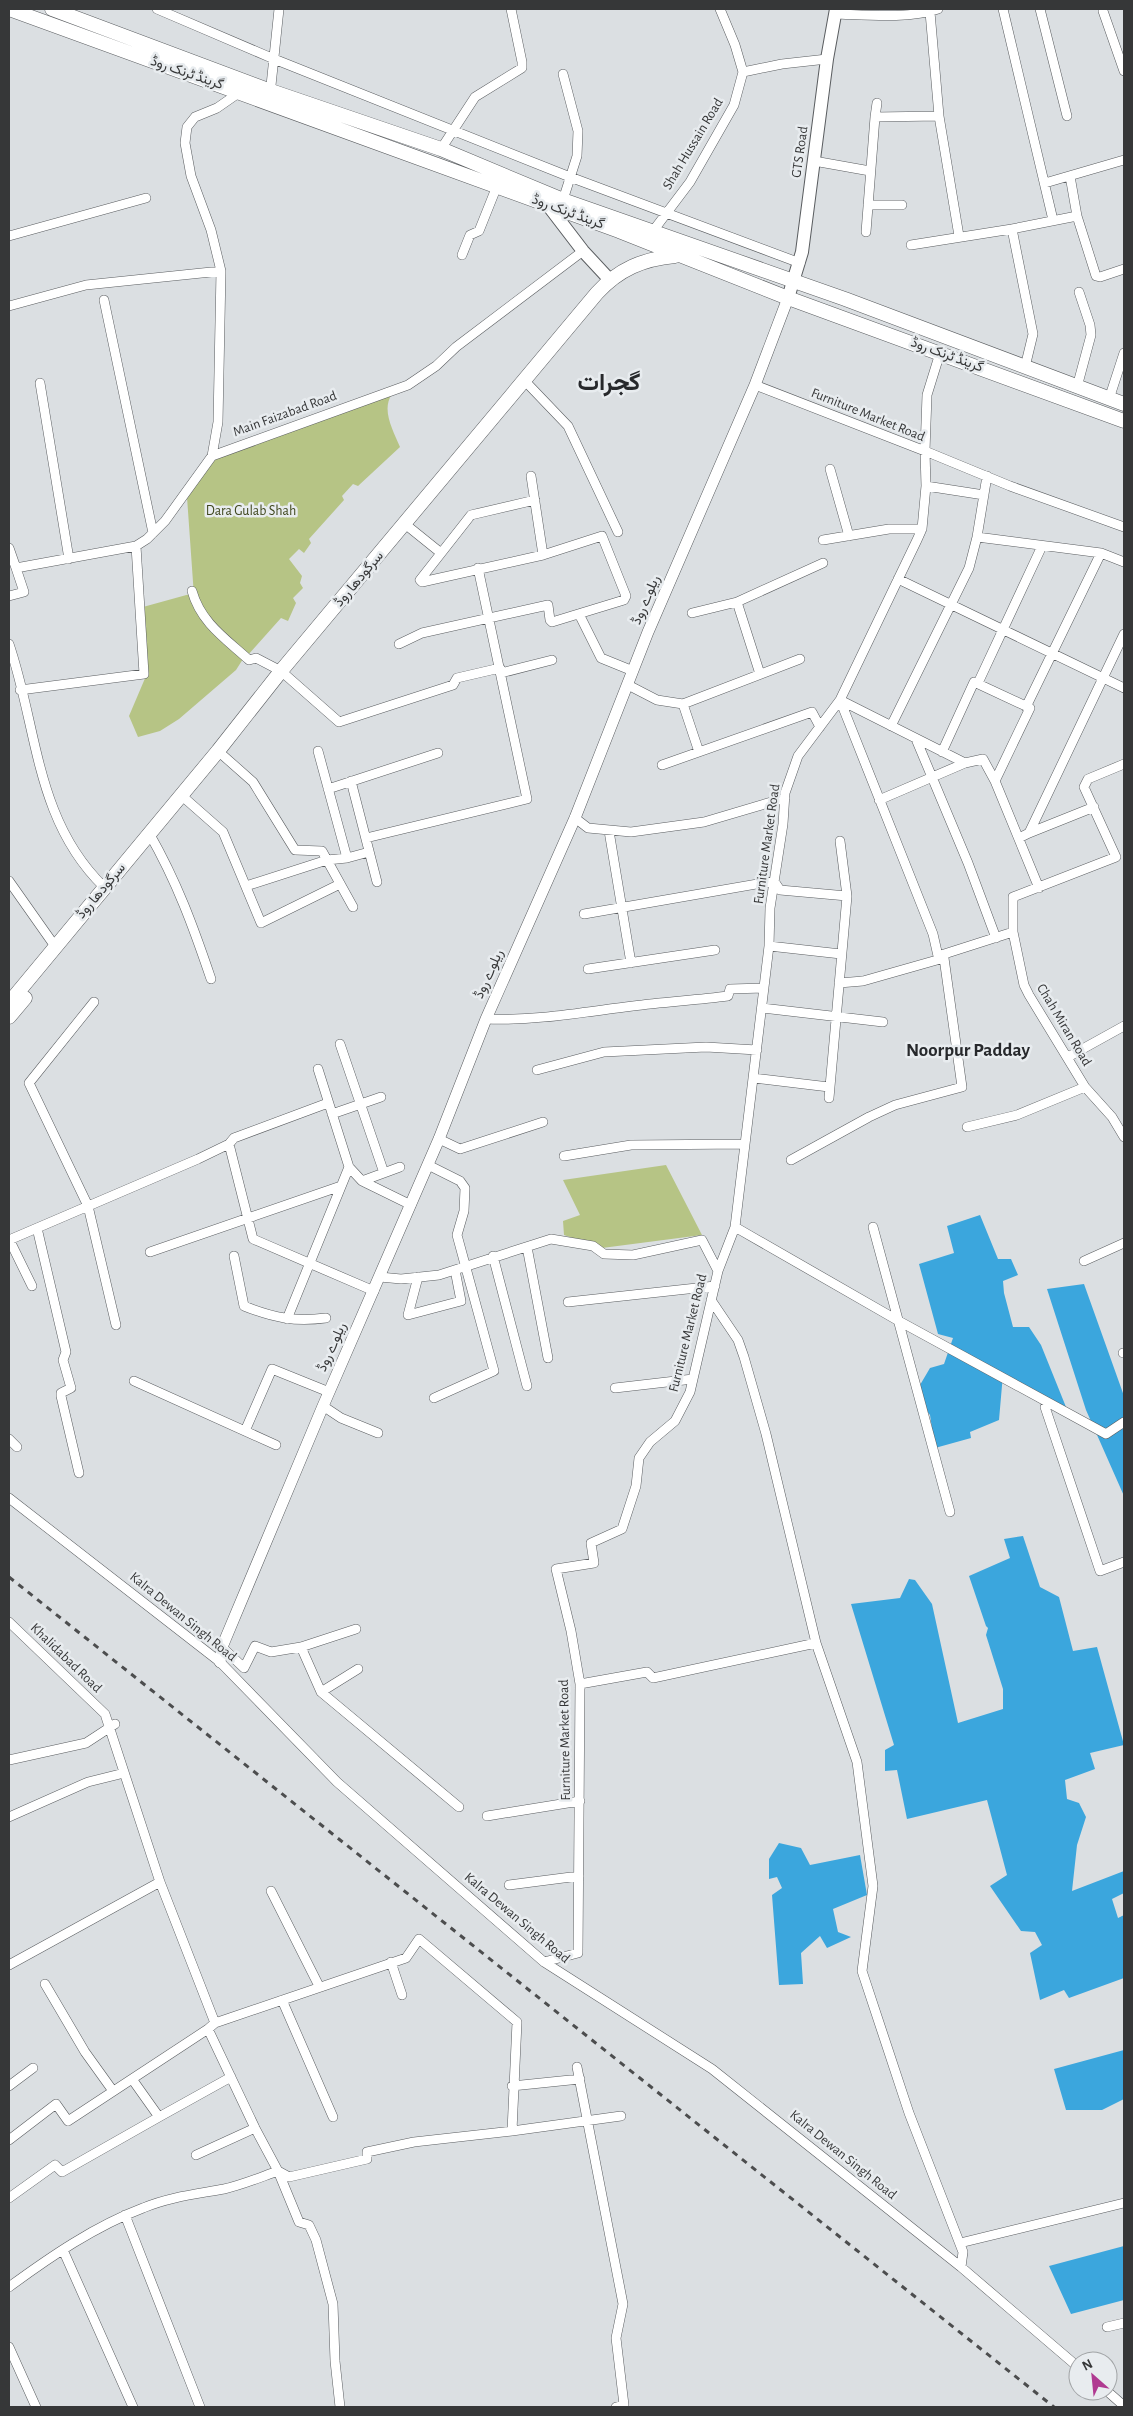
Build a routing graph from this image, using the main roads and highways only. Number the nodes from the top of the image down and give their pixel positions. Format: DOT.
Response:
graph roads {
  1 [pos="9,9"];
  2 [pos="52,9"];
  3 [pos="836,11"];
  4 [pos="269,98"];
  5 [pos="547,204"];
  6 [pos="678,255"];
  7 [pos="610,279"];
  8 [pos="794,281"];
  9 [pos="788,298"];
  10 [pos="1124,404"];
  11 [pos="1124,421"];
  12 [pos="58,939"];
  13 [pos="9,990"];
  14 [pos="9,1003"];
  15 [pos="9,1017"];
  1 -- 4 [label="main road, گرینڈ ٹرنک روڈ"];
  2 -- 4 [label="main road, گرینڈ ٹرنک روڈ"];
  3 -- 8 [label="main road, GTS Road"];
  4 -- 5 [label="main road, گرینڈ ٹرنک روڈ"];
  4 -- 8 [label="main road, گرینڈ ٹرنک روڈ"];
  5 -- 6 [label="main road, گرینڈ ٹرنک روڈ"];
  5 -- 7 [label="main road"];
  6 -- 7 [label="main road, سرگودھا روڈ"];
  6 -- 9 [label="main road, گرینڈ ٹرنک روڈ"];
  7 -- 12 [label="main road, سرگودھا روڈ"];
  8 -- 9 [label="main road, GTS Road"];
  8 -- 10 [label="main road, گرینڈ ٹرنک روڈ"];
  9 -- 11 [label="main road, گرینڈ ٹرنک روڈ"];
  12 -- 13 [label="main road"];
  12 -- 14 [label="main road"];
  12 -- 15 [label="main road"];
}
